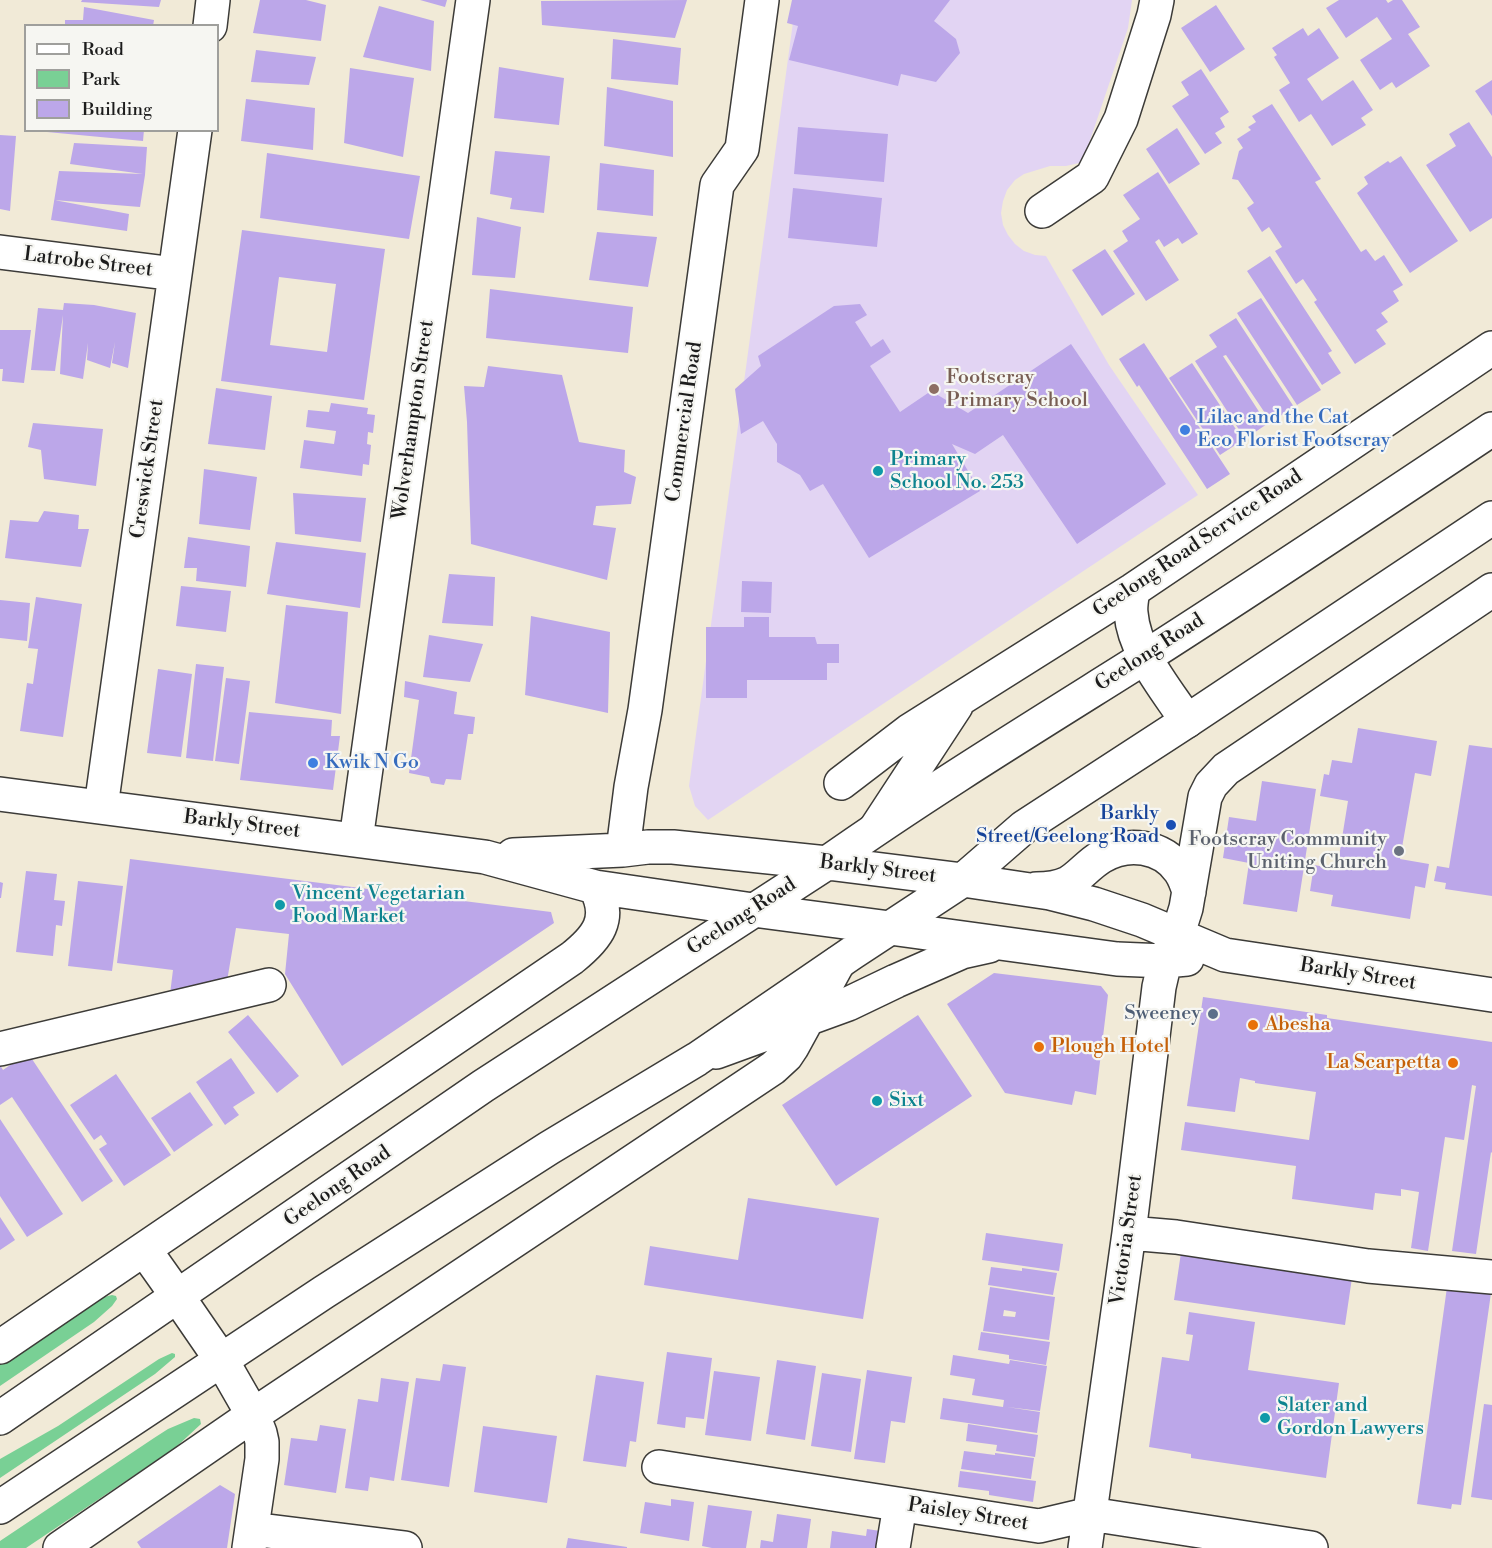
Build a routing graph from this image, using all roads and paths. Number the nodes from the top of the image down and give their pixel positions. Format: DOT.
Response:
graph roads {
  1 [pos="213,0"];
  2 [pos="473,0"];
  3 [pos="762,0"];
  4 [pos="1157,0"];
  5 [pos="210,24"];
  6 [pos="195,132"];
  7 [pos="1042,211"];
  8 [pos="0,252"];
  9 [pos="175,274"];
  10 [pos="1492,348"];
  11 [pos="1492,429"];
  12 [pos="1492,518"];
  13 [pos="1133,590"];
  14 [pos="1492,590"];
  15 [pos="1144,657"];
  16 [pos="962,697"];
  17 [pos="1187,721"];
  18 [pos="841,783"];
  19 [pos="0,794"];
  20 [pos="101,807"];
  21 [pos="876,828"];
  22 [pos="356,840"];
  23 [pos="623,850"];
  24 [pos="485,857"];
  25 [pos="827,863"];
  26 [pos="963,880"];
  27 [pos="595,887"];
  28 [pos="1033,890"];
  29 [pos="1190,892"];
  30 [pos="753,910"];
  31 [pos="890,928"];
  32 [pos="1008,945"];
  33 [pos="1170,948"];
  34 [pos="838,963"];
  35 [pos="269,985"];
  36 [pos="1492,995"];
  37 [pos="807,1020"];
  38 [pos="0,1049"];
  39 [pos="697,1059"];
  40 [pos="1129,1233"];
  41 [pos="144,1249"];
  42 [pos="1492,1277"];
  43 [pos="178,1297"];
  44 [pos="0,1347"];
  45 [pos="222,1361"];
  46 [pos="253,1414"];
  47 [pos="0,1418"];
  48 [pos="660,1467"];
  49 [pos="900,1505"];
  50 [pos="0,1507"];
  51 [pos="1090,1514"];
  52 [pos="250,1538"];
  53 [pos="60,1548"];
  54 [pos="405,1548"];
  55 [pos="893,1548"];
  56 [pos="1085,1548"];
  57 [pos="1311,1548"];
  1 -- 5 [label="main road"];
  2 -- 22 [label="main road, Wolverhampton Street"];
  3 -- 23 [label="main road, Commercial Road"];
  4 -- 7 [label="main road"];
  6 -- 9 [label="main road, Creswick Street"];
  8 -- 9 [label="main road, Latrobe Street"];
  9 -- 20 [label="main road, Creswick Street"];
  10 -- 13 [label="main road, Geelong Road Service Road"];
  11 -- 15 [label="main road, Geelong Road"];
  12 -- 17 [label="main road"];
  13 -- 15 [label="main road"];
  13 -- 16 [label="main road, Geelong Road Service Road"];
  14 -- 29 [label="main road"];
  15 -- 17 [label="main road"];
  15 -- 21 [label="main road, Geelong Road"];
  16 -- 18 [label="main road, Geelong Road Service Road"];
  16 -- 21 [label="main road, Geelong Road Service Road"];
  17 -- 26 [label="main road"];
  19 -- 20 [label="main road, Barkly Street"];
  20 -- 22 [label="main road, Barkly Street"];
  21 -- 25 [label="main road, Geelong Road"];
  22 -- 24 [label="main road, Barkly Street"];
  23 -- 24 [label="main road, Barkly Street"];
  23 -- 25 [label="main road, Barkly Street"];
  24 -- 27 [label="main road, Barkly Street"];
  25 -- 26 [label="main road, Barkly Street"];
  25 -- 30 [label="main road, Geelong Road"];
  26 -- 28 [label="main road, Barkly Street"];
  26 -- 31 [label="main road"];
  27 -- 30 [label="main road, Barkly Street"];
  27 -- 41 [label="main road"];
  28 -- 29 [label="main road"];
  28 -- 33 [label="main road, Barkly Street"];
  29 -- 33 [label="main road"];
  30 -- 31 [label="main road, Barkly Street"];
  30 -- 43 [label="main road, Geelong Road"];
  31 -- 32 [label="main road, Barkly Street"];
  31 -- 34 [label="main road"];
  32 -- 33 [label="main road, Barkly Street"];
  32 -- 37 [label="main road"];
  33 -- 36 [label="main road, Barkly Street"];
  33 -- 40 [label="main road, Victoria Street"];
  34 -- 37 [label="main road"];
  34 -- 39 [label="main road"];
  35 -- 38 [label="main road"];
  37 -- 39 [label="main road"];
  37 -- 46 [label="main road"];
  39 -- 45 [label="main road"];
  40 -- 42 [label="main road"];
  40 -- 51 [label="main road, Victoria Street"];
  41 -- 43 [label="main road"];
  41 -- 44 [label="main road"];
  43 -- 45 [label="main road"];
  43 -- 47 [label="main road, Geelong Road"];
  45 -- 46 [label="main road"];
  45 -- 50 [label="main road"];
  46 -- 52 [label="main road"];
  46 -- 53 [label="main road"];
  48 -- 49 [label="main road, Paisley Street"];
  49 -- 51 [label="main road, Paisley Street"];
  49 -- 55 [label="main road"];
  51 -- 56 [label="main road, Victoria Street"];
  51 -- 57 [label="main road, Paisley Street"];
  52 -- 54 [label="main road"];
}
